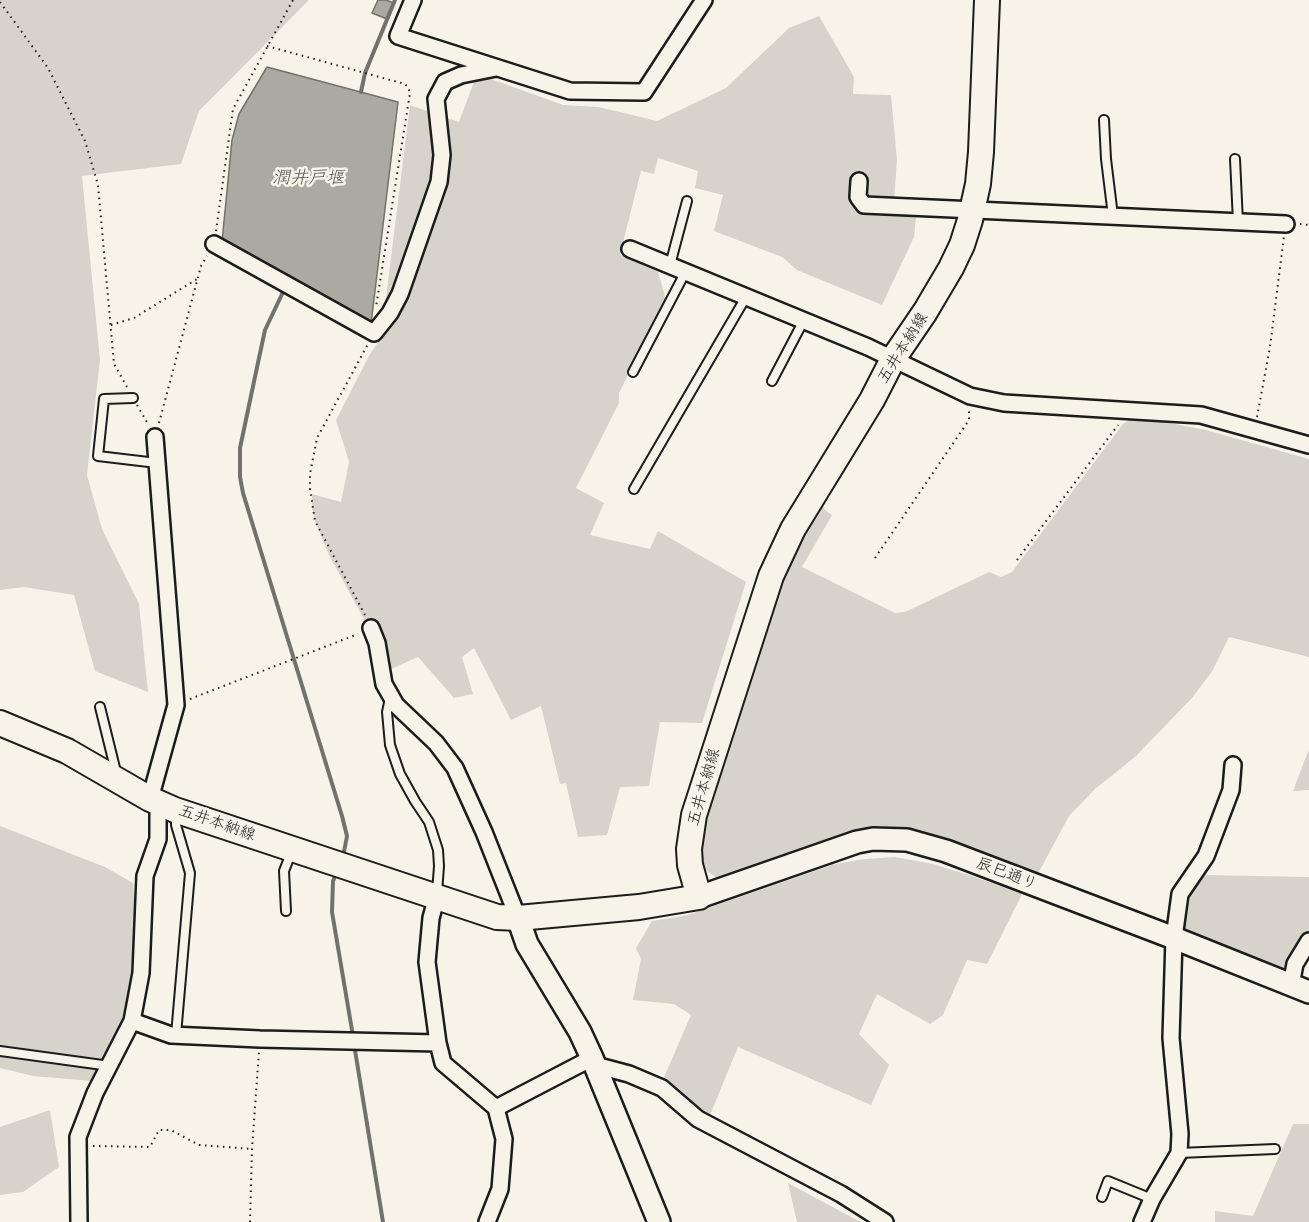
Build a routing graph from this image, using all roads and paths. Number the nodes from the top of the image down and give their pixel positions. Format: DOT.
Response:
graph roads {
  1 [pos="293,0"];
  2 [pos="413,0"];
  3 [pos="704,0"];
  4 [pos="987,0"];
  5 [pos="0,2"];
  6 [pos="496,68"];
  7 [pos="1104,120"];
  8 [pos="1235,159"];
  9 [pos="859,181"];
  10 [pos="687,201"];
  11 [pos="973,210"];
  12 [pos="1113,216"];
  13 [pos="1238,222"];
  14 [pos="1286,224"];
  15 [pos="214,244"];
  16 [pos="630,249"];
  17 [pos="670,265"];
  18 [pos="686,271"];
  19 [pos="197,279"];
  20 [pos="746,297"];
  21 [pos="376,310"];
  22 [pos="804,320"];
  23 [pos="111,325"];
  24 [pos="374,333"];
  25 [pos="893,359"];
  26 [pos="633,372"];
  27 [pos="772,381"];
  28 [pos="970,396"];
  29 [pos="133,398"];
  30 [pos="1129,411"];
  31 [pos="1254,431"];
  32 [pos="155,437"];
  33 [pos="1309,445"];
  34 [pos="157,463"];
  35 [pos="634,489"];
  36 [pos="875,558"];
  37 [pos="1017,560"];
  38 [pos="372,628"];
  39 [pos="390,696"];
  40 [pos="176,705"];
  41 [pos="100,707"];
  42 [pos="0,723"];
  43 [pos="1233,765"];
  44 [pos="118,782"];
  45 [pos="161,804"];
  46 [pos="293,849"];
  47 [pos="437,896"];
  48 [pos="699,897"];
  49 [pos="286,911"];
  50 [pos="518,918"];
  51 [pos="1174,938"];
  52 [pos="1309,941"];
  53 [pos="1300,988"];
  54 [pos="132,1021"];
  55 [pos="176,1035"];
  56 [pos="260,1040"];
  57 [pos="438,1043"];
  58 [pos="0,1051"];
  59 [pos="594,1062"];
  60 [pos="110,1066"];
  61 [pos="496,1108"];
  62 [pos="78,1145"];
  63 [pos="252,1149"];
  64 [pos="1275,1149"];
  65 [pos="1179,1153"];
  66 [pos="1102,1197"];
  67 [pos="1152,1199"];
  68 [pos="79,1222"];
  69 [pos="250,1222"];
  70 [pos="487,1222"];
  71 [pos="659,1222"];
  72 [pos="885,1222"];
  73 [pos="1142,1222"];
  1 -- 21 [label="path"];
  2 -- 6 [label="street"];
  3 -- 6 [label="street"];
  4 -- 11 [label="main road, 五井本納線"];
  5 -- 23 [label="path"];
  6 -- 24 [label="street"];
  7 -- 12 [label="lane"];
  8 -- 13 [label="lane"];
  9 -- 11 [label="street"];
  10 -- 17 [label="lane"];
  11 -- 12 [label="street"];
  11 -- 25 [label="main road, 五井本納線"];
  12 -- 13 [label="street"];
  13 -- 14 [label="street"];
  14 -- 31 [label="path"];
  15 -- 24 [label="street"];
  16 -- 17 [label="street"];
  17 -- 18 [label="street"];
  18 -- 20 [label="street"];
  18 -- 26 [label="lane"];
  19 -- 23 [label="path"];
  20 -- 22 [label="street"];
  20 -- 35 [label="lane"];
  22 -- 25 [label="street"];
  22 -- 27 [label="lane"];
  23 -- 29 [label="path"];
  24 -- 38 [label="path"];
  25 -- 28 [label="street"];
  25 -- 48 [label="main road, 五井本納線"];
  28 -- 30 [label="street"];
  28 -- 36 [label="path"];
  29 -- 32 [label="path"];
  29 -- 34 [label="lane"];
  30 -- 31 [label="street"];
  30 -- 37 [label="path"];
  31 -- 33 [label="street"];
  32 -- 34 [label="street"];
  34 -- 40 [label="street"];
  38 -- 39 [label="street"];
  38 -- 40 [label="path"];
  39 -- 47 [label="lane"];
  39 -- 50 [label="street"];
  40 -- 45 [label="street"];
  41 -- 44 [label="lane"];
  42 -- 44 [label="main road, 五井本納線"];
  43 -- 51 [label="street"];
  44 -- 45 [label="main road, 五井本納線"];
  45 -- 46 [label="main road, 五井本納線"];
  45 -- 54 [label="street"];
  45 -- 55 [label="lane"];
  46 -- 47 [label="main road, 五井本納線"];
  46 -- 49 [label="lane"];
  47 -- 50 [label="main road, 五井本納線"];
  47 -- 57 [label="street"];
  48 -- 50 [label="main road, 五井本納線"];
  48 -- 51 [label="street, 辰巳通り"];
  50 -- 59 [label="street"];
  51 -- 53 [label="street, 辰巳通り"];
  51 -- 65 [label="street"];
  52 -- 53 [label="street"];
  54 -- 55 [label="street"];
  54 -- 60 [label="street"];
  55 -- 56 [label="street"];
  56 -- 57 [label="street"];
  56 -- 63 [label="path"];
  57 -- 61 [label="street"];
  58 -- 60 [label="lane"];
  59 -- 61 [label="street"];
  59 -- 71 [label="street"];
  59 -- 72 [label="street"];
  60 -- 62 [label="street"];
  61 -- 70 [label="street"];
  62 -- 63 [label="path"];
  62 -- 68 [label="street"];
  63 -- 69 [label="path"];
  64 -- 65 [label="lane"];
  65 -- 67 [label="street"];
  66 -- 67 [label="lane"];
  67 -- 73 [label="street"];
}
